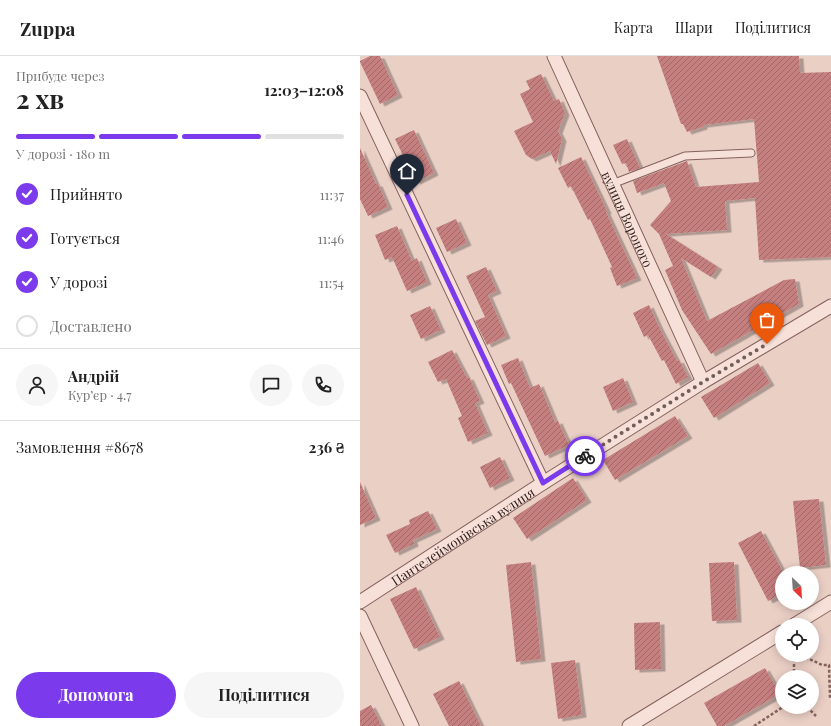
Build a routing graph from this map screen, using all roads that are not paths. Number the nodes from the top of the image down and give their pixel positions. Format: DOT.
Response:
graph roads {
  1 [pos="554,56"];
  2 [pos="360,96"];
  3 [pos="751,153"];
  4 [pos="612,184"];
  5 [pos="831,306"];
  6 [pos="703,382"];
  7 [pos="543,483"];
  8 [pos="360,602"];
  9 [pos="831,602"];
  10 [pos="360,616"];
  11 [pos="805,618"];
  12 [pos="775,636"];
  13 [pos="412,726"];
  14 [pos="629,726"];
  1 -- 4 [label="street, вулиця Вороного"];
  2 -- 7 [label="street"];
  3 -- 4 [label="lane"];
  4 -- 6 [label="street, вулиця Вороного"];
  5 -- 6 [label="street, Пантелеймонівська вулиця"];
  6 -- 7 [label="street, Пантелеймонівська вулиця"];
  7 -- 8 [label="street, Пантелеймонівська вулиця"];
  9 -- 11 [label="street"];
  10 -- 13 [label="street"];
  12 -- 14 [label="street"];
}
